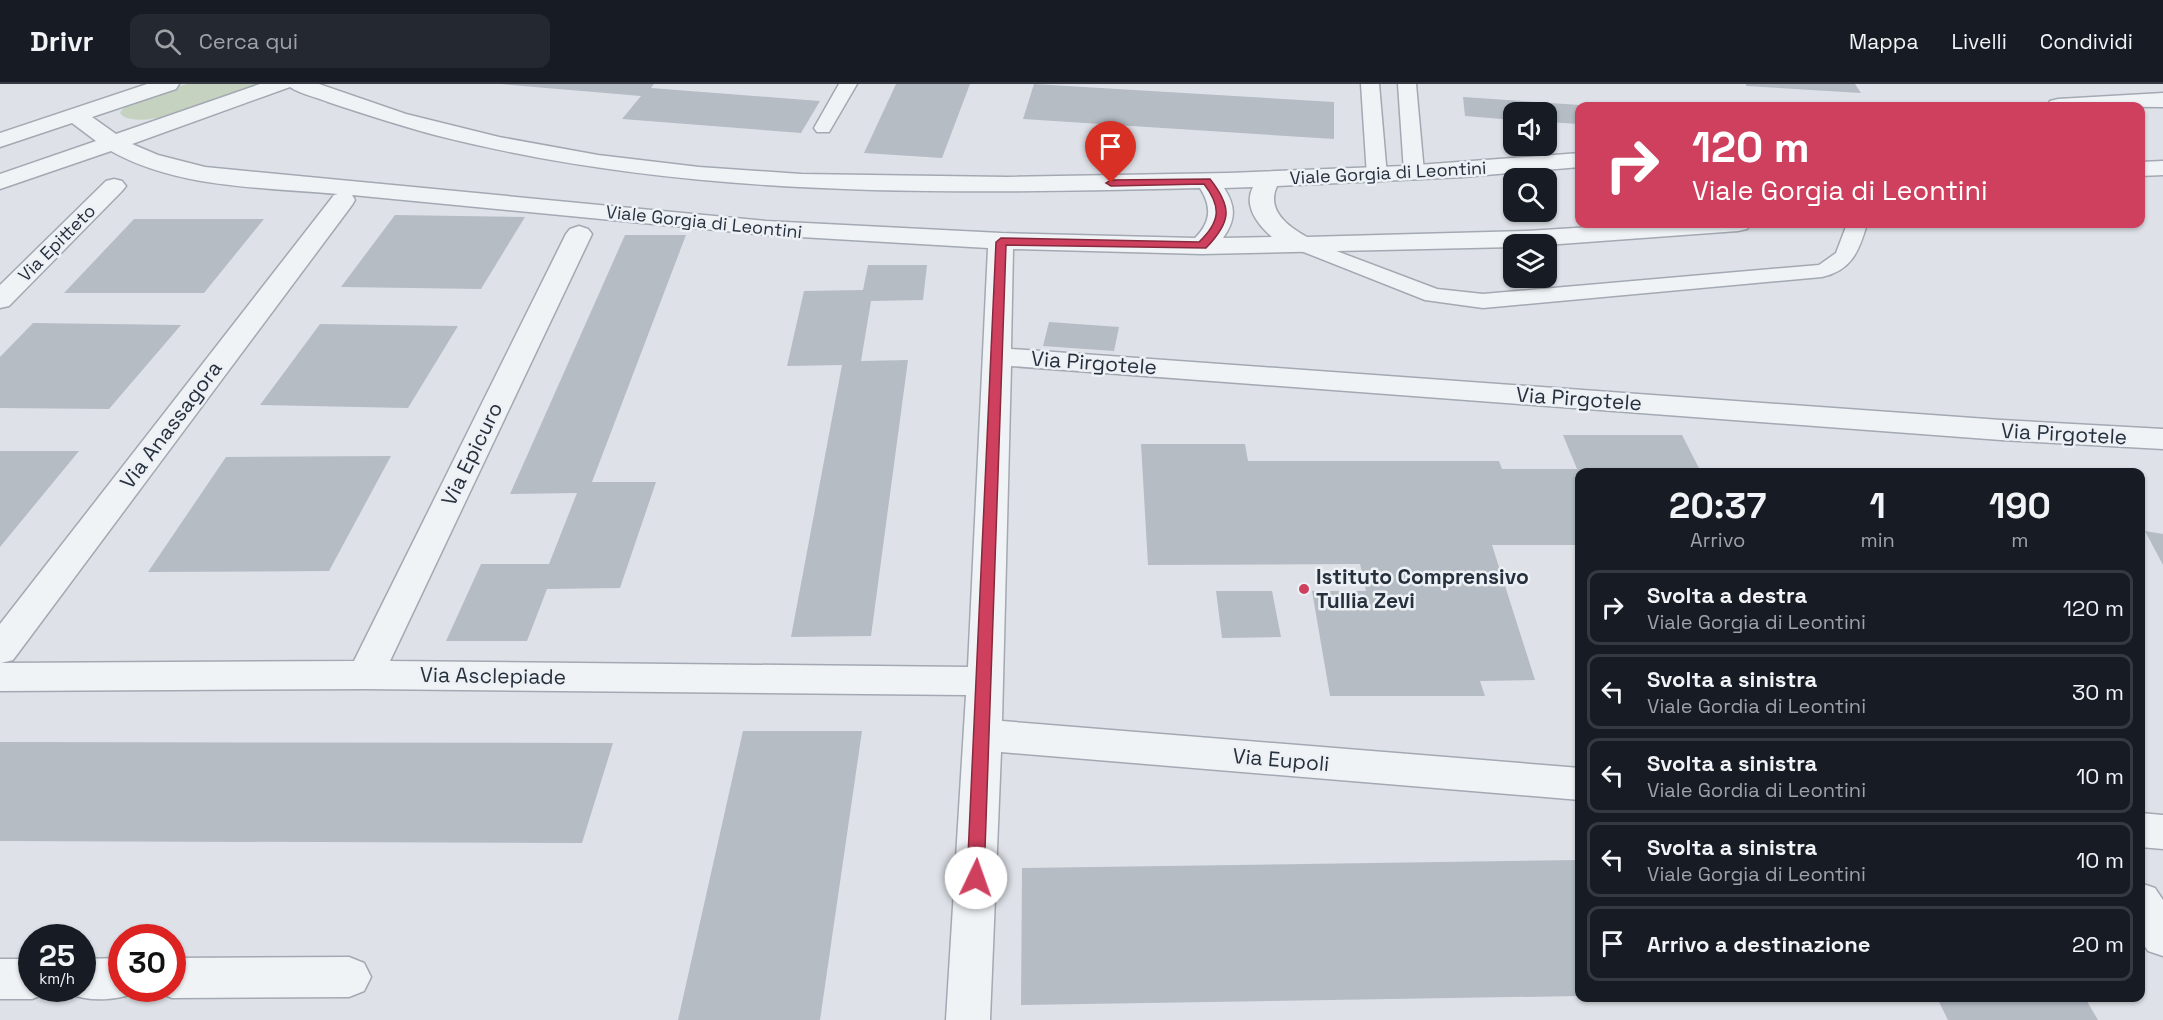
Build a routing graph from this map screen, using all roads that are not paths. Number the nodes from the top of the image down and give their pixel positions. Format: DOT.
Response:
graph roads {
  1 [pos="168,84"];
  2 [pos="281,84"];
  3 [pos="298,84"];
  4 [pos="849,84"];
  5 [pos="1370,84"];
  6 [pos="1407,84"];
  7 [pos="2091,84"];
  8 [pos="2163,100"];
  9 [pos="2114,101"];
  10 [pos="2103,102"];
  11 [pos="75,115"];
  12 [pos="823,129"];
  13 [pos="0,140"];
  14 [pos="112,143"];
  15 [pos="1575,160"];
  16 [pos="2163,168"];
  17 [pos="2145,169"];
  18 [pos="1414,172"];
  19 [pos="1377,176"];
  20 [pos="1269,179"];
  21 [pos="1207,181"];
  22 [pos="0,182"];
  23 [pos="831,183"];
  24 [pos="114,186"];
  25 [pos="343,200"];
  26 [pos="1680,228"];
  27 [pos="1856,228"];
  28 [pos="579,234"];
  29 [pos="827,234"];
  30 [pos="1001,242"];
  31 [pos="1304,245"];
  32 [pos="1202,246"];
  33 [pos="0,300"];
  34 [pos="995,356"];
  35 [pos="2163,439"];
  36 [pos="0,650"];
  37 [pos="365,675"];
  38 [pos="0,677"];
  39 [pos="985,681"];
  40 [pos="983,735"];
  41 [pos="1575,784"];
  42 [pos="2145,830"];
  43 [pos="2163,832"];
  44 [pos="2145,909"];
  45 [pos="2163,937"];
  46 [pos="349,977"];
  47 [pos="186,978"];
  48 [pos="0,979"];
  49 [pos="18,979"];
  50 [pos="968,1020"];
  1 -- 11 [label="street"];
  2 -- 14 [label="street"];
  3 -- 23 [label="street, Viale Gorgia di Leontini"];
  4 -- 12 [label="lane"];
  5 -- 19 [label="lane"];
  6 -- 18 [label="lane"];
  7 -- 9 [label="street"];
  8 -- 9 [label="street"];
  9 -- 10 [label="street"];
  11 -- 13 [label="street"];
  11 -- 14 [label="street, Viale Gorgia di Leontini"];
  14 -- 22 [label="street"];
  14 -- 29 [label="street, Viale Gorgia di Leontini"];
  15 -- 18 [label="street, Viale Gorgia di Leontini"];
  16 -- 17 [label="street"];
  18 -- 19 [label="street, Viale Gorgia di Leontini"];
  19 -- 20 [label="street, Viale Gorgia di Leontini"];
  20 -- 21 [label="street, Viale Gorgia di Leontini"];
  20 -- 31 [label="street, Viale Gorgia di Leontini"];
  21 -- 23 [label="street, Viale Gorgia di Leontini"];
  21 -- 32 [label="street"];
  23 -- 29 [label="street"];
  24 -- 33 [label="street, Via Epitteto"];
  25 -- 36 [label="street, Via Anassagora"];
  26 -- 31 [label="street, Viale Gorgia di Leontini"];
  27 -- 31 [label="lane"];
  28 -- 37 [label="street, Via Epicuro"];
  29 -- 30 [label="street, Viale Gorgia di Leontini"];
  30 -- 32 [label="street, Viale Gorgia di Leontini"];
  30 -- 34 [label="street"];
  31 -- 32 [label="street, Viale Gorgia di Leontini"];
  34 -- 35 [label="street, Via Pirgotele"];
  34 -- 39 [label="street"];
  37 -- 38 [label="street, Via Asclepiade"];
  37 -- 39 [label="street, Via Asclepiade"];
  39 -- 40 [label="street"];
  40 -- 41 [label="street, Via Eupoli"];
  40 -- 50 [label="street"];
  42 -- 43 [label="street"];
  44 -- 45 [label="street"];
  46 -- 47 [label="street"];
  48 -- 49 [label="street"];
}
